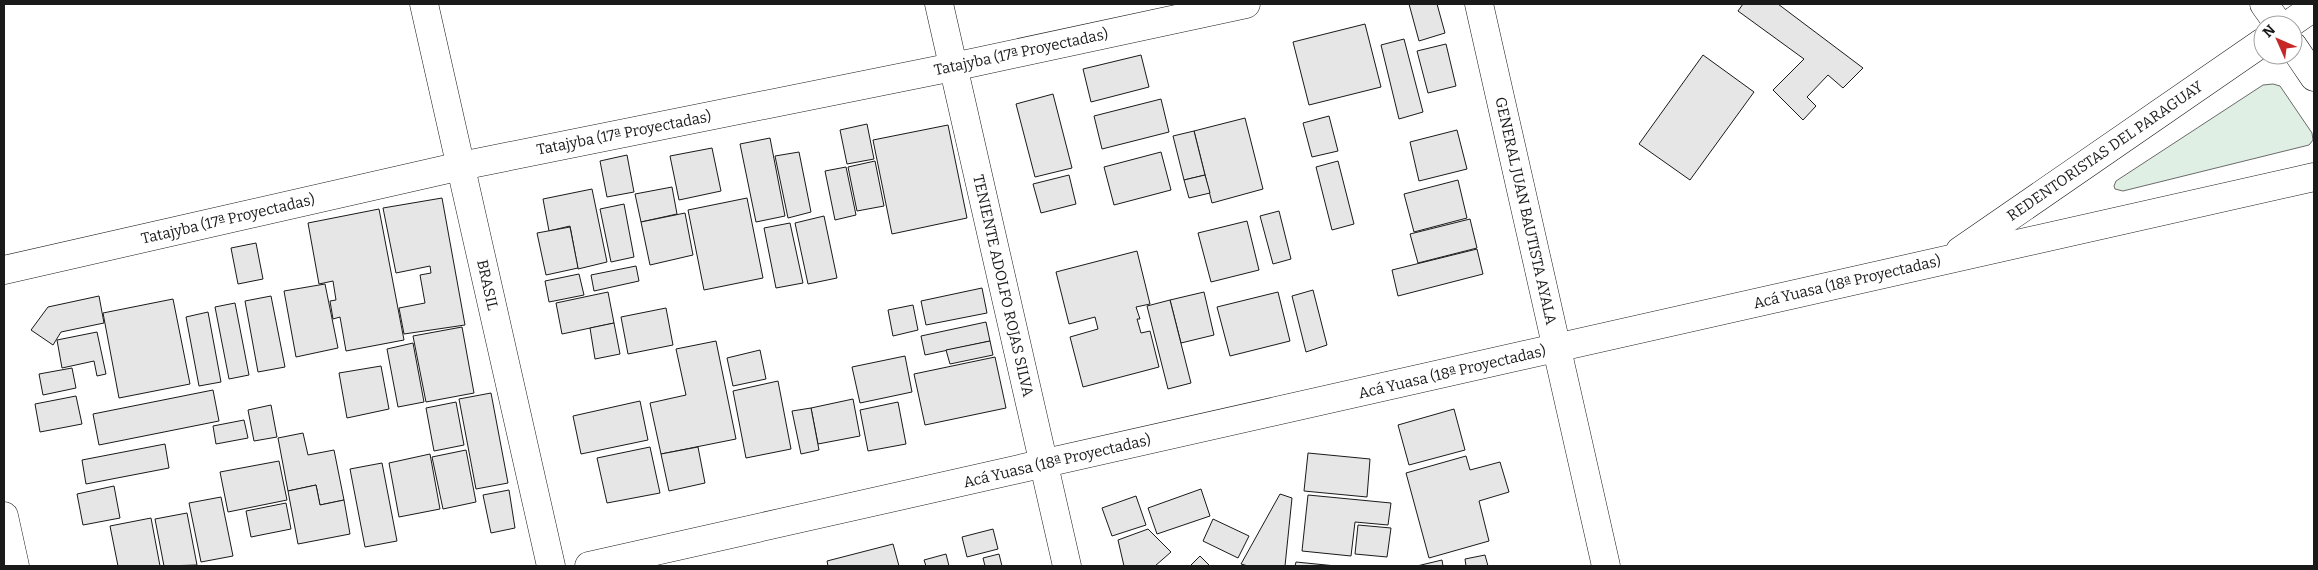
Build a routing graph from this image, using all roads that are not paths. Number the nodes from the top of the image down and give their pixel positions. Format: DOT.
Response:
graph roads {
  1 [pos="424,4"];
  2 [pos="939,4"];
  3 [pos="1246,4"];
  4 [pos="1479,4"];
  5 [pos="2264,4"];
  6 [pos="2314,7"];
  7 [pos="2272,15"];
  8 [pos="2302,15"];
  9 [pos="2253,49"];
  10 [pos="2303,61"];
  11 [pos="953,66"];
  12 [pos="2314,77"];
  13 [pos="461,166"];
  14 [pos="2314,177"];
  15 [pos="1947,260"];
  16 [pos="4,270"];
  17 [pos="1557,348"];
  18 [pos="1044,464"];
  19 [pos="4,516"];
  20 [pos="15,566"];
  21 [pos="551,566"];
  22 [pos="589,566"];
  23 [pos="1067,566"];
  24 [pos="1606,566"];
  1 -- 13 [label="street, BRASIL"];
  2 -- 11 [label="street, TENIENTE ADOLFO ROJAS SILVA"];
  3 -- 11 [label="street, Tatajyba (17ª Proyectadas)"];
  4 -- 17 [label="street, GENERAL JUAN BAUTISTA AYALA"];
  5 -- 7 [label="street"];
  6 -- 8 [label="street"];
  9 -- 15 [label="street, REDENTORISTAS DEL PARAGUAY"];
  10 -- 12 [label="street"];
  11 -- 13 [label="street, Tatajyba (17ª Proyectadas)"];
  11 -- 18 [label="street, TENIENTE ADOLFO ROJAS SILVA"];
  13 -- 16 [label="street, Tatajyba (17ª Proyectadas)"];
  13 -- 21 [label="street, BRASIL"];
  14 -- 15 [label="street, Acá Yuasa (18ª Proyectadas)"];
  15 -- 17 [label="street, Acá Yuasa (18ª Proyectadas)"];
  17 -- 18 [label="street, Acá Yuasa (18ª Proyectadas)"];
  17 -- 24 [label="street, GENERAL JUAN BAUTISTA AYALA"];
  18 -- 22 [label="street, Acá Yuasa (18ª Proyectadas)"];
  18 -- 23 [label="street, TENIENTE ADOLFO ROJAS SILVA"];
  19 -- 20 [label="street"];
}
